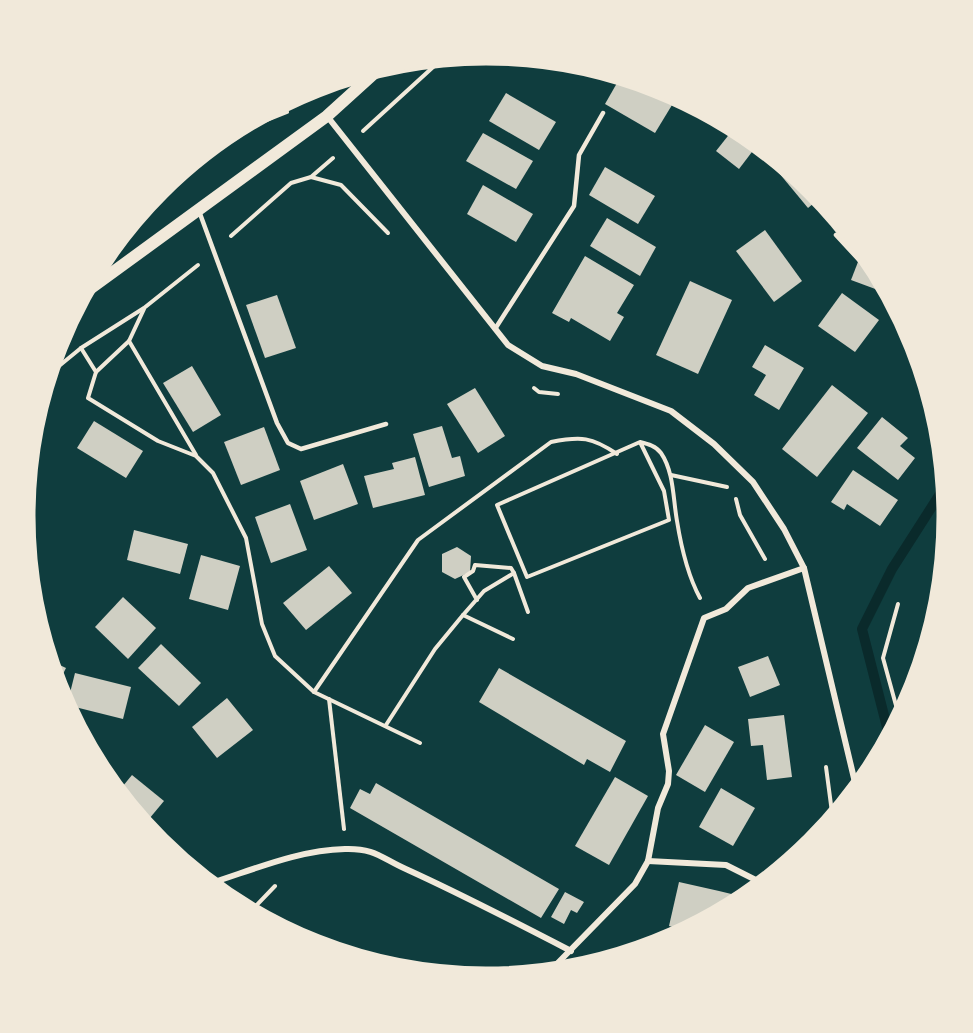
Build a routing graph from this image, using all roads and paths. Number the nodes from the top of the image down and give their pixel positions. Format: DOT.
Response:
graph roads {
  1 [pos="432,68"];
  2 [pos="365,81"];
  3 [pos="292,111"];
  4 [pos="603,113"];
  5 [pos="327,116"];
  6 [pos="275,117"];
  7 [pos="349,144"];
  8 [pos="311,177"];
  9 [pos="198,209"];
  10 [pos="836,235"];
  11 [pos="397,241"];
  12 [pos="214,252"];
  13 [pos="856,257"];
  14 [pos="101,281"];
  15 [pos="144,308"];
  16 [pos="495,329"];
  17 [pos="129,341"];
  18 [pos="81,348"];
  19 [pos="61,365"];
  20 [pos="96,372"];
  21 [pos="532,387"];
  22 [pos="560,394"];
  23 [pos="386,424"];
  24 [pos="640,442"];
  25 [pos="618,454"];
  26 [pos="196,456"];
  27 [pos="671,475"];
  28 [pos="726,481"];
  29 [pos="733,488"];
  30 [pos="804,568"];
  31 [pos="514,573"];
  32 [pos="775,578"];
  33 [pos="477,600"];
  34 [pos="898,604"];
  35 [pos="528,612"];
  36 [pos="463,615"];
  37 [pos="704,618"];
  38 [pos="513,639"];
  39 [pos="314,692"];
  40 [pos="329,699"];
  41 [pos="896,706"];
  42 [pos="386,725"];
  43 [pos="420,743"];
  44 [pos="825,758"];
  45 [pos="854,779"];
  46 [pos="831,808"];
  47 [pos="345,849"];
  48 [pos="648,861"];
  49 [pos="755,880"];
  50 [pos="219,881"];
  51 [pos="571,951"];
  52 [pos="559,963"];
  1 -- 7 [label="path"];
  2 -- 5 [label="main road"];
  3 -- 6 [label="path"];
  4 -- 16 [label="lane"];
  5 -- 7 [label="street"];
  5 -- 9 [label="main road"];
  7 -- 8 [label="path"];
  7 -- 16 [label="street"];
  8 -- 11 [label="path"];
  8 -- 12 [label="path"];
  9 -- 12 [label="lane"];
  9 -- 14 [label="main road"];
  10 -- 13 [label="lane"];
  12 -- 15 [label="path"];
  12 -- 23 [label="lane"];
  15 -- 17 [label="path"];
  15 -- 18 [label="path"];
  16 -- 30 [label="street"];
  17 -- 20 [label="path"];
  17 -- 26 [label="path"];
  18 -- 19 [label="path"];
  18 -- 20 [label="path"];
  20 -- 26 [label="path"];
  21 -- 22 [label="path"];
  24 -- 25 [label="path"];
  24 -- 25 [label="path"];
  24 -- 27 [label="path"];
  25 -- 39 [label="path"];
  26 -- 39 [label="path"];
  27 -- 29 [label="path"];
  27 -- 37 [label="path"];
  28 -- 29 [label="path"];
  29 -- 32 [label="path"];
  30 -- 32 [label="street"];
  30 -- 45 [label="street"];
  31 -- 33 [label="path"];
  31 -- 33 [label="path"];
  31 -- 35 [label="path"];
  32 -- 37 [label="street"];
  33 -- 36 [label="path"];
  34 -- 41 [label="path"];
  36 -- 38 [label="path"];
  36 -- 42 [label="path"];
  37 -- 48 [label="street"];
  39 -- 40 [label="path"];
  40 -- 42 [label="path"];
  40 -- 47 [label="path"];
  42 -- 43 [label="path"];
  44 -- 46 [label="path"];
  47 -- 50 [label="street"];
  47 -- 51 [label="street"];
  48 -- 49 [label="street"];
  48 -- 51 [label="street"];
  51 -- 52 [label="street"];
}
